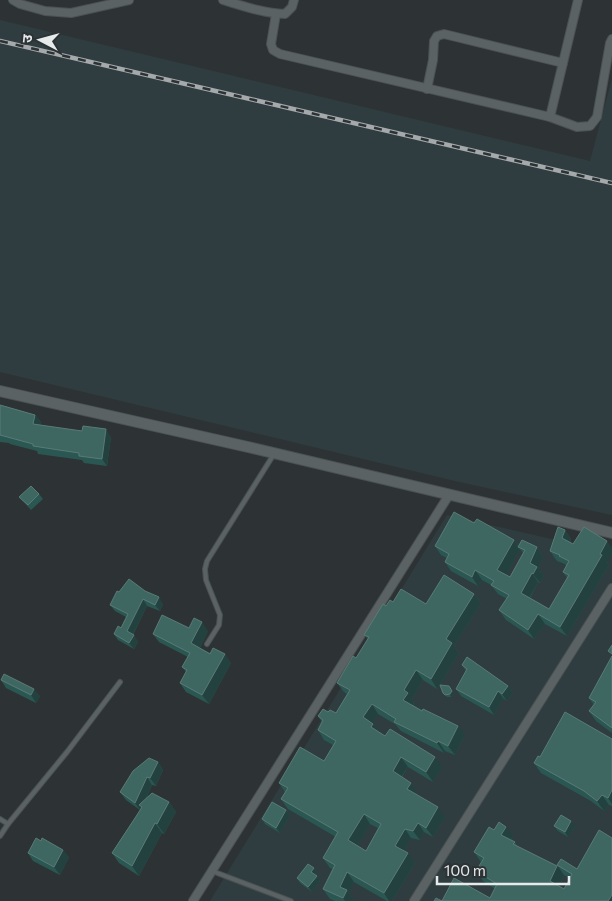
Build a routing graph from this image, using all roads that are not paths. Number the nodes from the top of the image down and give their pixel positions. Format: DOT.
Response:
graph roads {
  1 [pos="13,0"];
  2 [pos="129,0"];
  3 [pos="222,0"];
  4 [pos="294,0"];
  5 [pos="578,0"];
  6 [pos="276,14"];
  7 [pos="612,39"];
  8 [pos="563,63"];
  9 [pos="427,89"];
  10 [pos="550,117"];
  11 [pos="0,391"];
  12 [pos="274,453"];
  13 [pos="449,494"];
  14 [pos="612,534"];
  15 [pos="612,588"];
  16 [pos="207,644"];
  17 [pos="120,682"];
  18 [pos="0,819"];
  19 [pos="8,824"];
  20 [pos="0,836"];
  21 [pos="212,872"];
  22 [pos="193,901"];
  23 [pos="291,901"];
  24 [pos="414,901"];
  1 -- 2 [label="street"];
  3 -- 6 [label="street"];
  4 -- 6 [label="street"];
  5 -- 8 [label="street"];
  6 -- 9 [label="street"];
  7 -- 10 [label="street"];
  8 -- 9 [label="street"];
  8 -- 10 [label="street"];
  9 -- 10 [label="street"];
  11 -- 12 [label="street"];
  12 -- 13 [label="street"];
  12 -- 16 [label="lane"];
  13 -- 14 [label="street"];
  13 -- 21 [label="street"];
  15 -- 24 [label="street"];
  17 -- 19 [label="lane"];
  18 -- 19 [label="lane"];
  19 -- 20 [label="lane"];
  21 -- 22 [label="street"];
  21 -- 23 [label="lane"];
}
